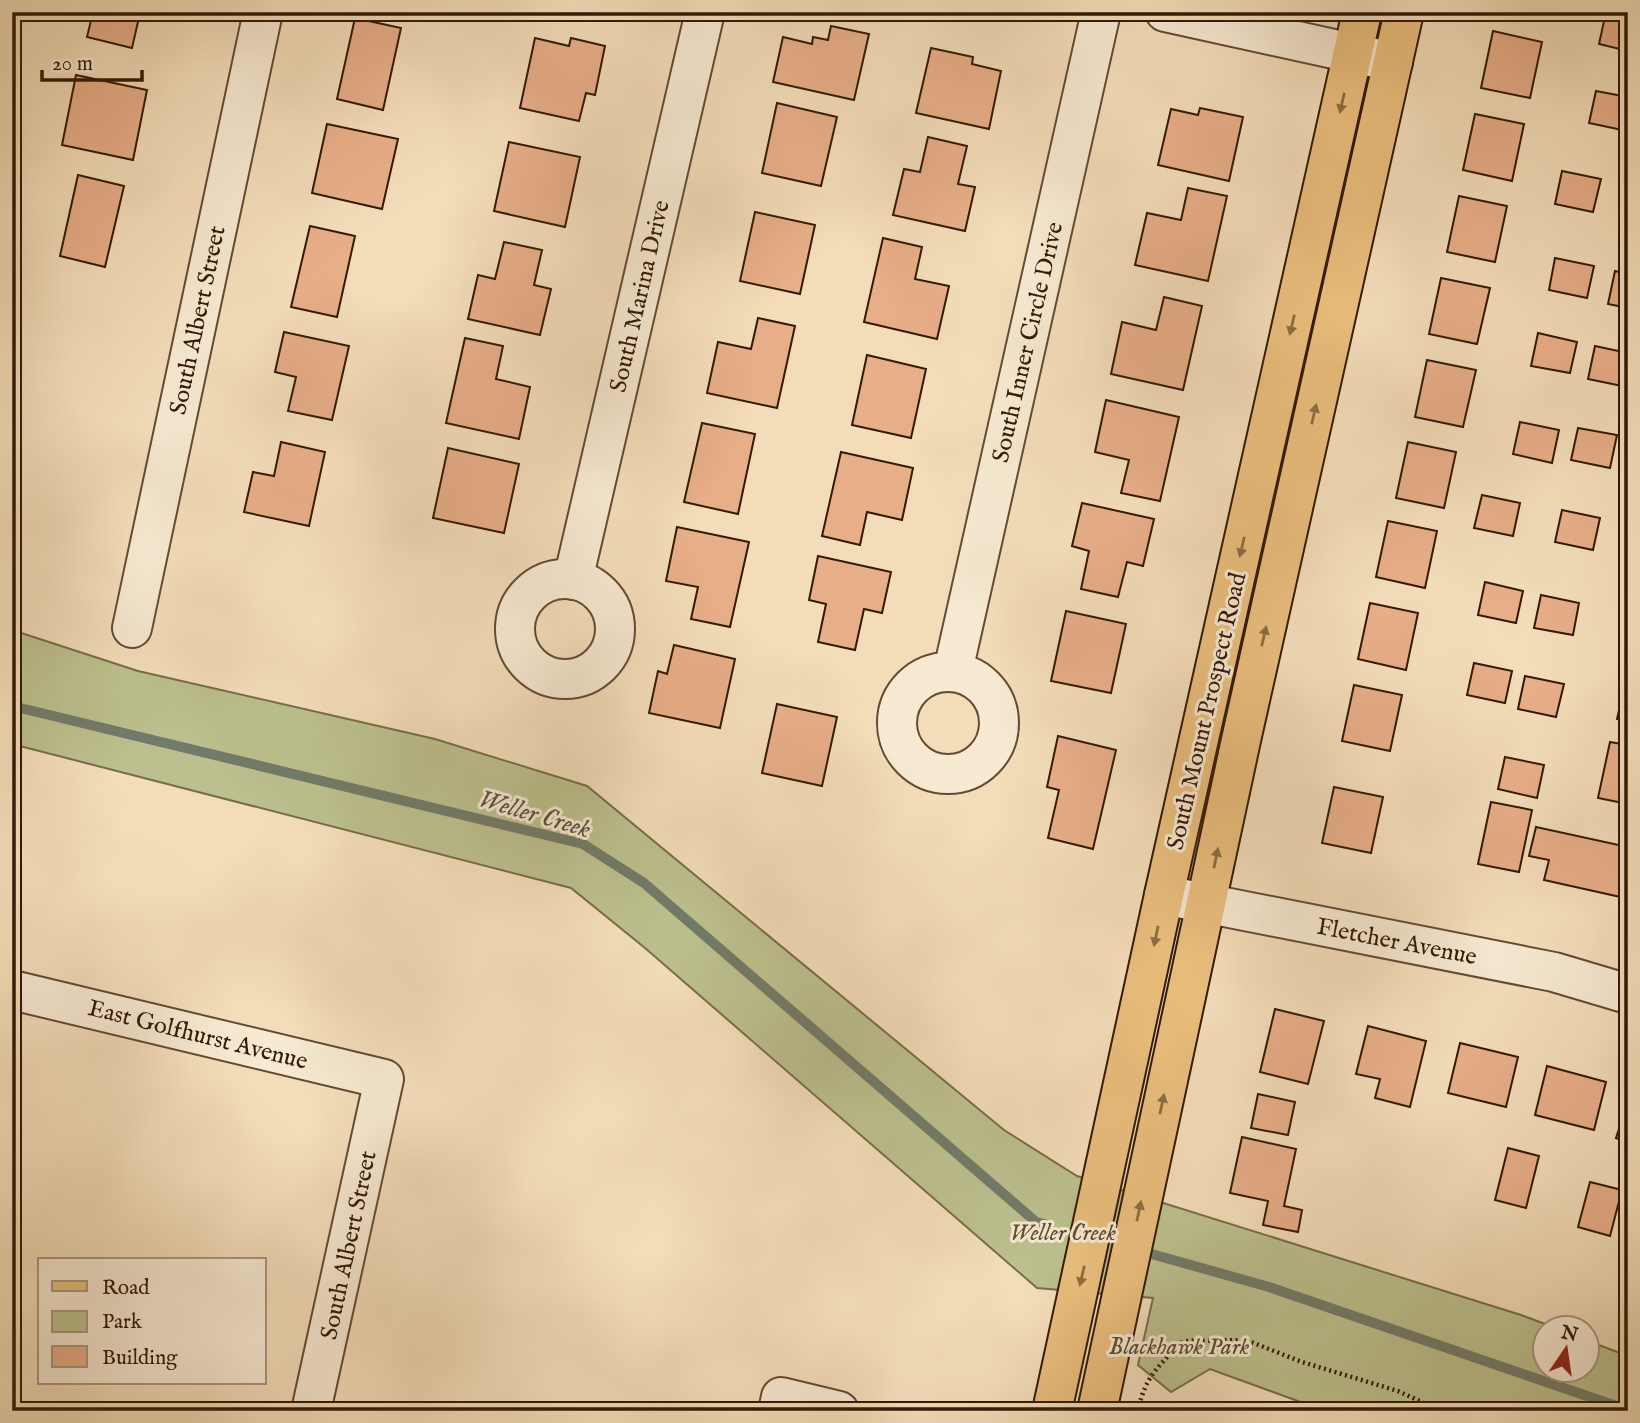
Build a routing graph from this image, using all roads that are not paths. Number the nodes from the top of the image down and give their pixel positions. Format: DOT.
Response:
graph roads {
  1 [pos="262,12"];
  2 [pos="705,12"];
  3 [pos="1101,12"];
  4 [pos="1165,12"];
  5 [pos="1362,12"];
  6 [pos="1404,12"];
  7 [pos="1353,54"];
  8 [pos="1393,62"];
  9 [pos="573,580"];
  10 [pos="132,628"];
  11 [pos="953,671"];
  12 [pos="1164,895"];
  13 [pos="1206,904"];
  14 [pos="12,990"];
  15 [pos="1628,994"];
  16 [pos="384,1079"];
  17 [pos="311,1411"];
  18 [pos="778,1411"];
  19 [pos="839,1411"];
  20 [pos="1052,1411"];
  21 [pos="1097,1411"];
  1 -- 10 [label="street, South Albert Street"];
  2 -- 9 [label="street, South Marina Drive"];
  3 -- 11 [label="street, South Inner Circle Drive"];
  4 -- 7 [label="street"];
  5 -- 7 [label="main road, South Mount Prospect Road"];
  6 -- 8 [label="main road, South Mount Prospect Road"];
  7 -- 8 [label="street"];
  7 -- 12 [label="main road, South Mount Prospect Road, one-way"];
  13 -- 8 [label="main road, South Mount Prospect Road, one-way"];
  12 -- 13 [label="street, Fletcher Avenue"];
  12 -- 20 [label="main road, South Mount Prospect Road, one-way"];
  13 -- 15 [label="street, Fletcher Avenue"];
  21 -- 13 [label="main road, South Mount Prospect Road, one-way"];
  14 -- 16 [label="street, East Golfhurst Avenue"];
  16 -- 17 [label="street, South Albert Street"];
  18 -- 19 [label="street"];
}
